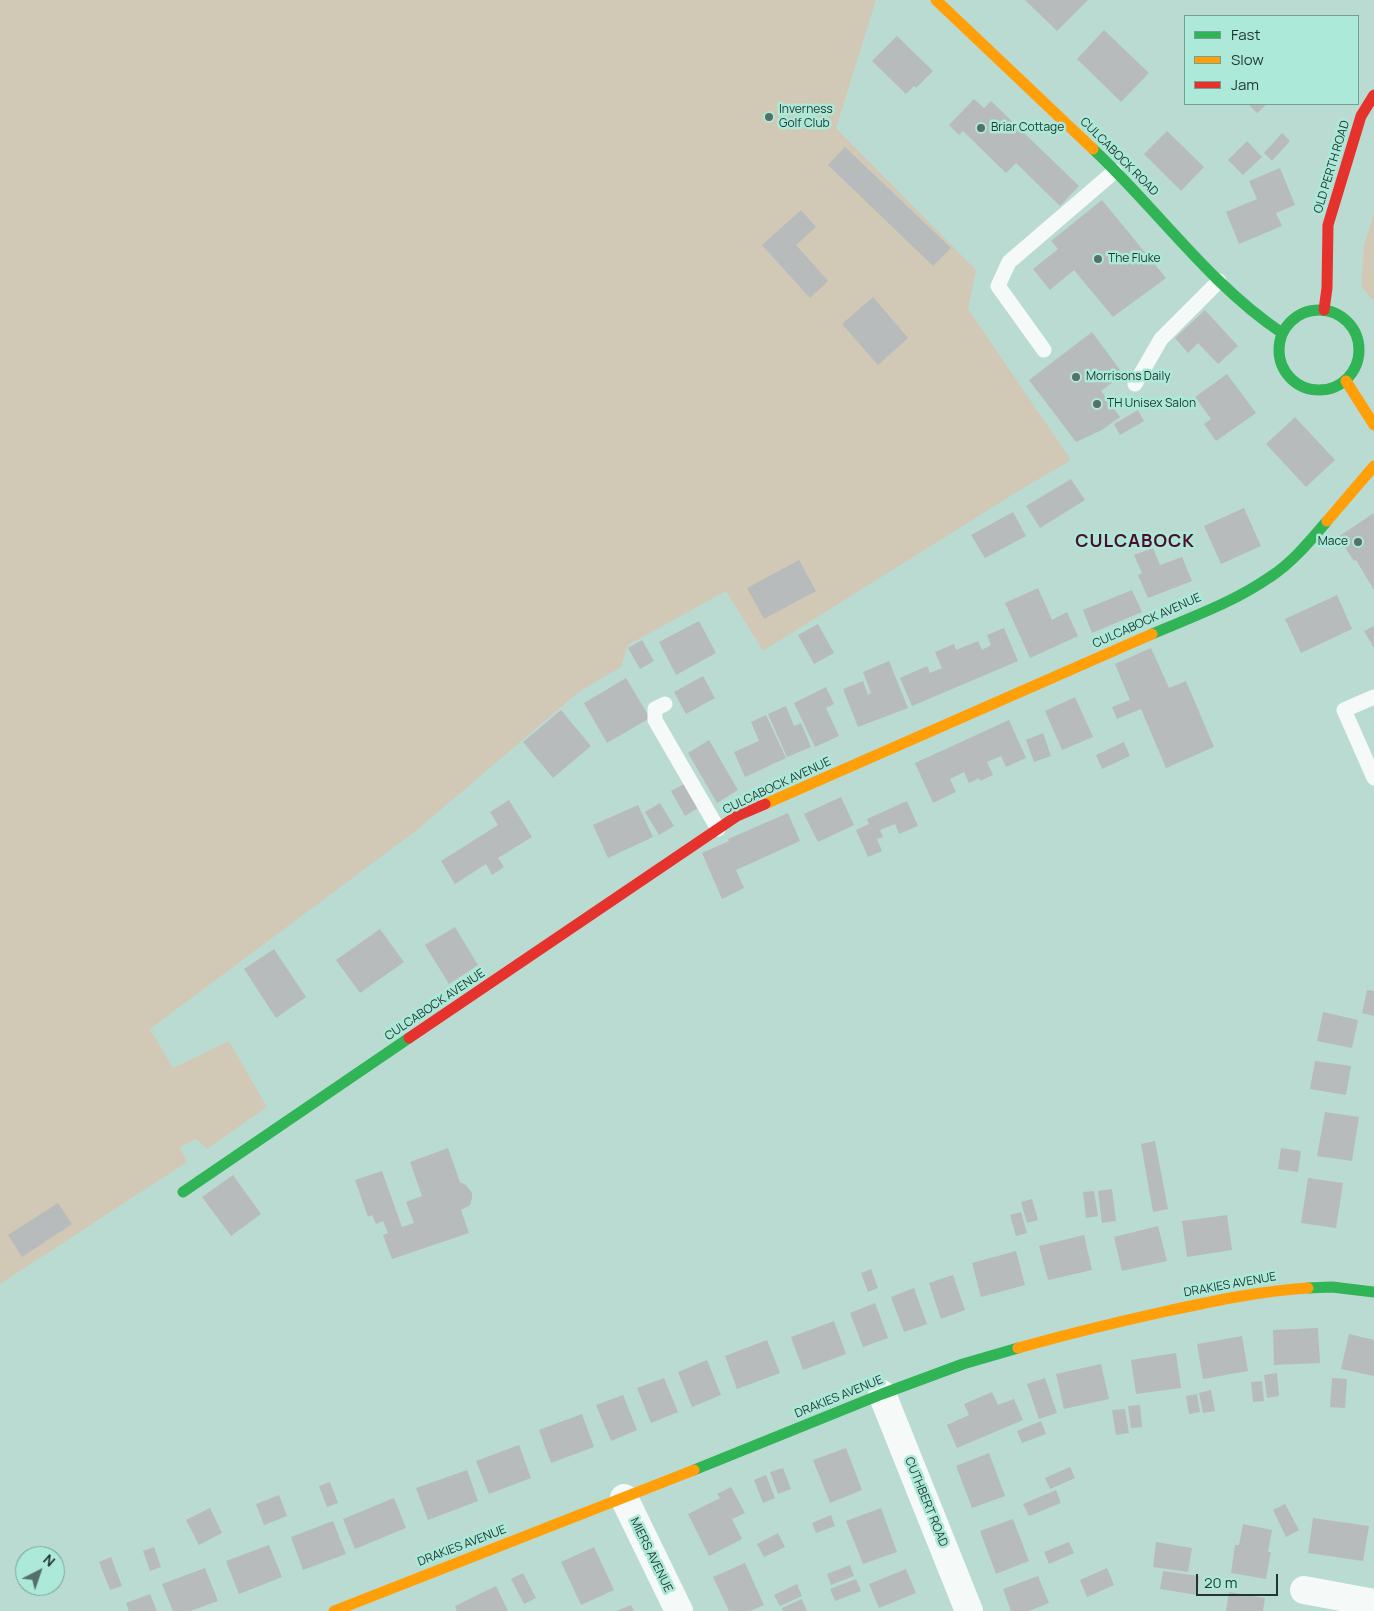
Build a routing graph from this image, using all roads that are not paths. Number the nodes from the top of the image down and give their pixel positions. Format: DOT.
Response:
graph roads {
  1 [pos="936,0"];
  2 [pos="1374,95"];
  3 [pos="1115,171"];
  4 [pos="1219,281"];
  5 [pos="1324,310"];
  6 [pos="1282,333"];
  7 [pos="1044,350"];
  8 [pos="1346,380"];
  9 [pos="1135,384"];
  10 [pos="1374,425"];
  11 [pos="1374,466"];
  12 [pos="1374,697"];
  13 [pos="665,704"];
  14 [pos="1374,778"];
  15 [pos="718,829"];
  16 [pos="183,1192"];
  17 [pos="1374,1292"];
  18 [pos="882,1394"];
  19 [pos="624,1498"];
  20 [pos="1304,1590"];
  21 [pos="1334,1603"];
  22 [pos="1374,1603"];
  23 [pos="334,1611"];
  24 [pos="679,1611"];
  25 [pos="969,1611"];
  1 -- 3 [label="street, CULCABOCK ROAD"];
  2 -- 5 [label="street, OLD PERTH ROAD"];
  3 -- 4 [label="street, CULCABOCK ROAD"];
  3 -- 7 [label="lane"];
  4 -- 6 [label="street, CULCABOCK ROAD"];
  4 -- 9 [label="lane"];
  5 -- 6 [label="street"];
  5 -- 8 [label="street"];
  6 -- 8 [label="street"];
  8 -- 10 [label="street"];
  11 -- 15 [label="street, CULCABOCK AVENUE"];
  12 -- 14 [label="lane"];
  13 -- 15 [label="lane"];
  15 -- 16 [label="street, CULCABOCK AVENUE"];
  17 -- 18 [label="street, DRAKIES AVENUE"];
  18 -- 19 [label="street, DRAKIES AVENUE"];
  18 -- 25 [label="street, CUTHBERT ROAD"];
  19 -- 23 [label="street, DRAKIES AVENUE"];
  19 -- 24 [label="street, MIERS AVENUE"];
  20 -- 21 [label="street"];
  21 -- 22 [label="street"];
}
